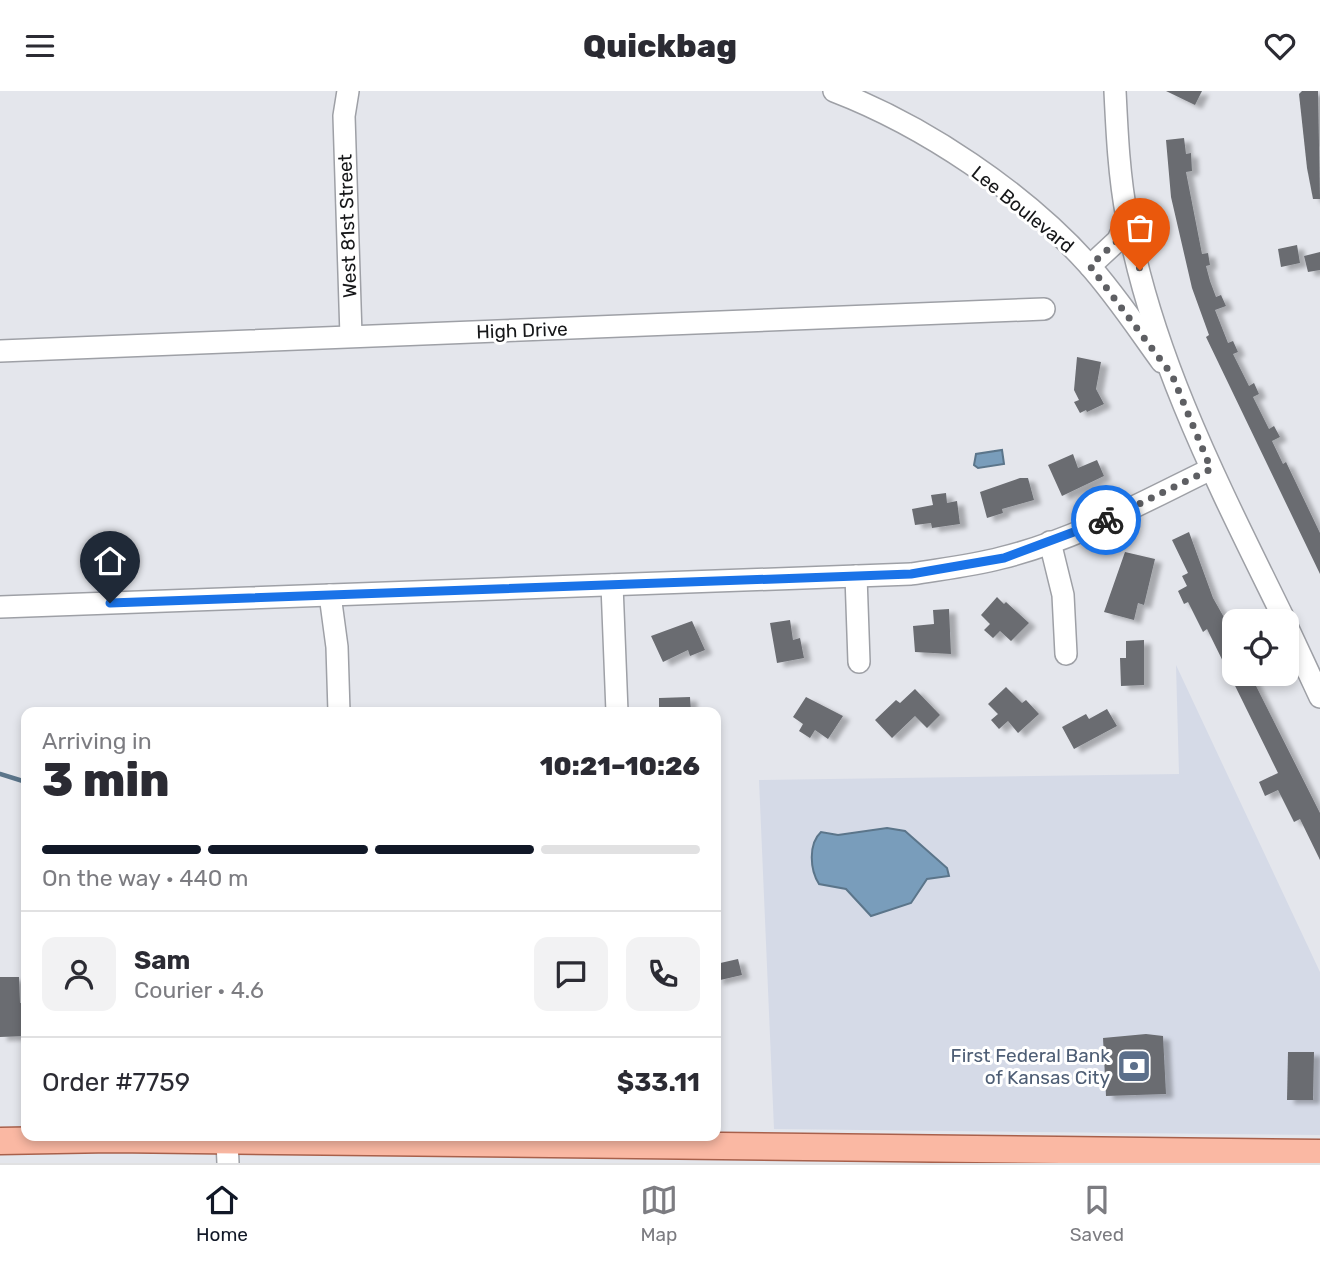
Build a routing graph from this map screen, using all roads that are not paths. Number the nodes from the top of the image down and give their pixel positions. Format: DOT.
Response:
graph roads {
  1 [pos="337,91"];
  2 [pos="348,91"];
  3 [pos="834,91"];
  4 [pos="1115,91"];
  5 [pos="344,116"];
  6 [pos="1127,219"];
  7 [pos="1090,266"];
  8 [pos="1044,309"];
  9 [pos="351,336"];
  10 [pos="0,351"];
  11 [pos="1172,375"];
  12 [pos="1211,469"];
  13 [pos="1050,542"];
  14 [pos="856,576"];
  15 [pos="612,585"];
  16 [pos="330,595"];
  17 [pos="0,607"];
  18 [pos="1278,609"];
  19 [pos="1299,653"];
  20 [pos="1066,654"];
  21 [pos="1302,660"];
  22 [pos="859,662"];
  23 [pos="1320,685"];
  24 [pos="1320,697"];
  25 [pos="339,707"];
  26 [pos="617,707"];
  27 [pos="0,1141"];
  28 [pos="227,1152"];
  29 [pos="1320,1153"];
  30 [pos="582,1154"];
  1 -- 5 [label="street, West 81st Street"];
  2 -- 5 [label="street, West 81st Street"];
  3 -- 7 [label="street, Lee Boulevard"];
  4 -- 6 [label="street"];
  5 -- 9 [label="street, West 81st Street"];
  6 -- 7 [label="street"];
  6 -- 11 [label="street"];
  7 -- 11 [label="street, Lee Boulevard"];
  8 -- 9 [label="street, High Drive"];
  9 -- 10 [label="street, High Drive"];
  11 -- 12 [label="street"];
  12 -- 13 [label="street"];
  12 -- 18 [label="street"];
  13 -- 14 [label="street"];
  13 -- 20 [label="street"];
  14 -- 15 [label="street"];
  14 -- 22 [label="street"];
  15 -- 16 [label="street"];
  15 -- 26 [label="street"];
  16 -- 17 [label="street"];
  16 -- 25 [label="street"];
  19 -- 21 [label="street"];
  21 -- 23 [label="street"];
  21 -- 24 [label="street"];
  27 -- 28 [label="main road"];
  28 -- 30 [label="main road"];
  29 -- 30 [label="main road"];
}
